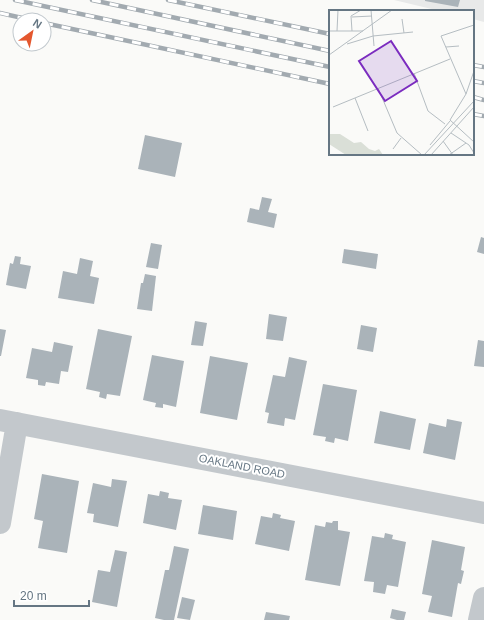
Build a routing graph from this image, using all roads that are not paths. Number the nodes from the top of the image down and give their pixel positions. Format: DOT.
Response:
graph roads {
  1 [pos="9,421"];
  2 [pos="484,513"];
  3 [pos="0,523"];
  4 [pos="484,598"];
  5 [pos="479,620"];
  1 -- 2 [label="street, OAKLAND ROAD"];
  1 -- 3 [label="street"];
  4 -- 5 [label="street"];
}
